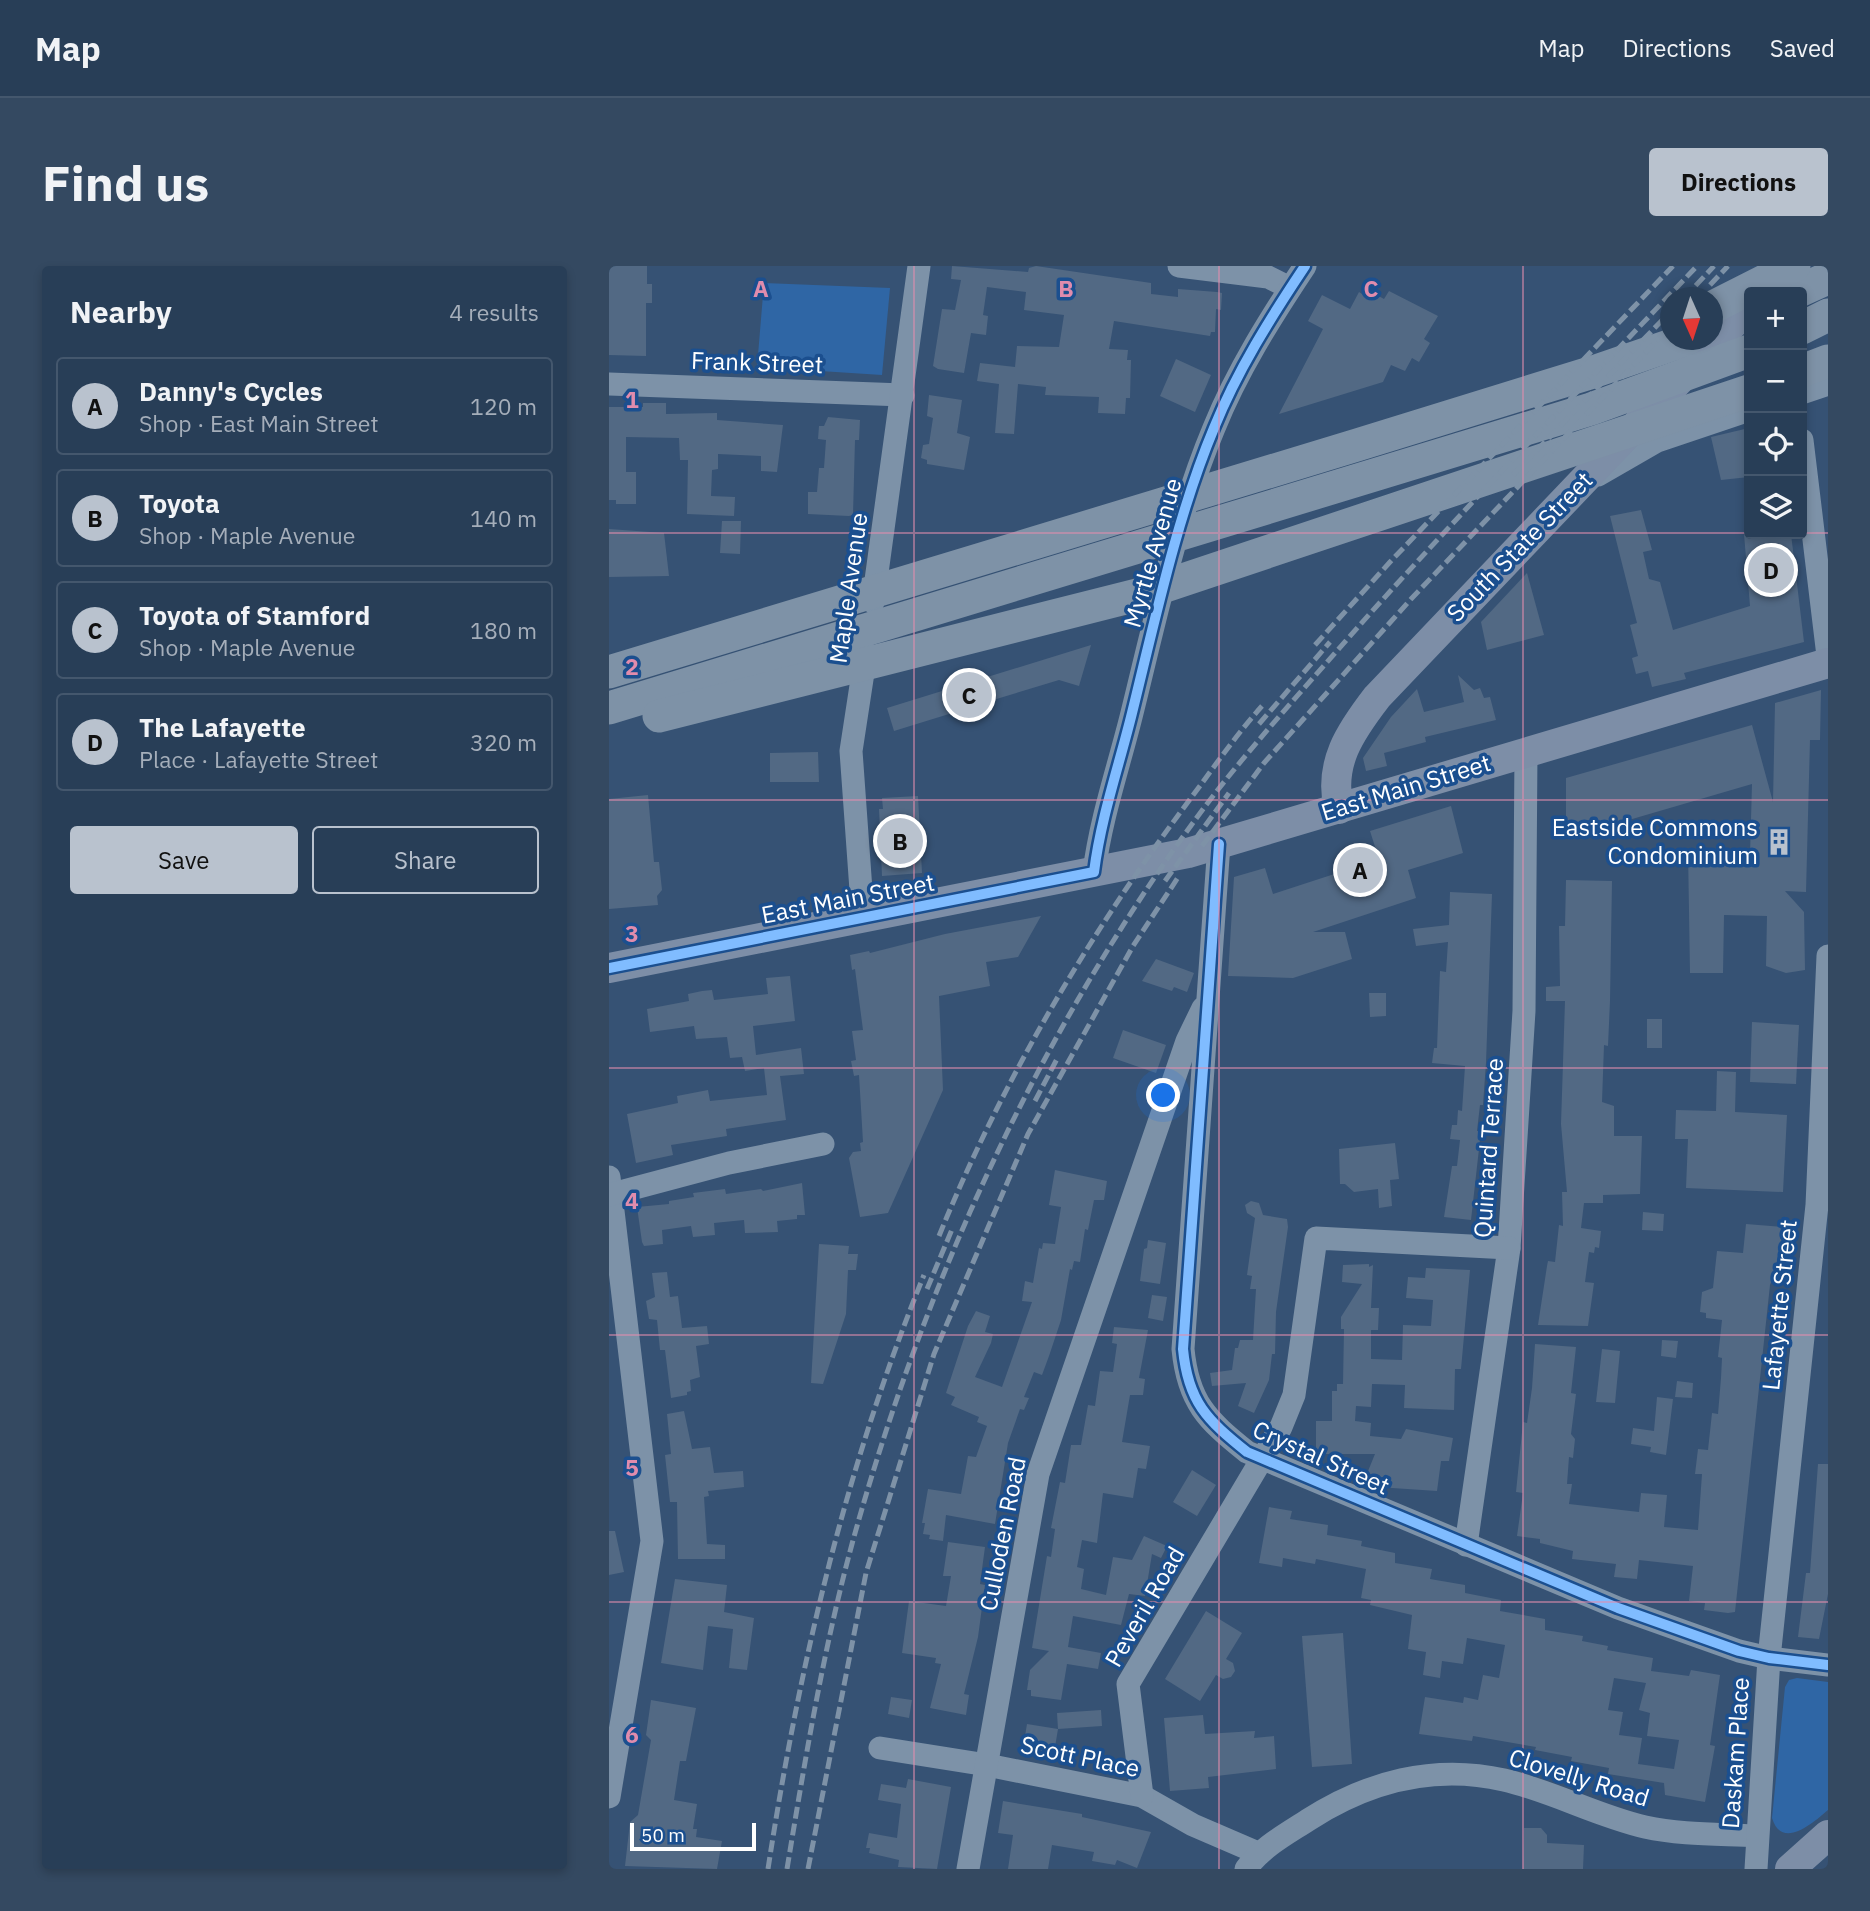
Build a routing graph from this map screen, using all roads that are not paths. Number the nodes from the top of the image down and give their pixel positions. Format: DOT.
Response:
graph roads {
  1 [pos="919,266"];
  2 [pos="1179,266"];
  3 [pos="1305,266"];
  4 [pos="1793,266"];
  5 [pos="1828,278"];
  6 [pos="1770,287"];
  7 [pos="1796,287"];
  8 [pos="1807,287"];
  9 [pos="1290,288"];
  10 [pos="1723,302"];
  11 [pos="1744,312"];
  12 [pos="1744,316"];
  13 [pos="1828,316"];
  14 [pos="1723,325"];
  15 [pos="1807,326"];
  16 [pos="1660,329"];
  17 [pos="1660,349"];
  18 [pos="1744,353"];
  19 [pos="1828,360"];
  20 [pos="1807,370"];
  21 [pos="609,384"];
  22 [pos="1828,384"];
  23 [pos="1807,391"];
  24 [pos="1744,393"];
  25 [pos="903,395"];
  26 [pos="1744,413"];
  27 [pos="1357,445"];
  28 [pos="1806,476"];
  29 [pos="1575,489"];
  30 [pos="1828,656"];
  31 [pos="1828,663"];
  32 [pos="609,672"];
  33 [pos="609,708"];
  34 [pos="609,729"];
  35 [pos="1526,751"];
  36 [pos="1339,809"];
  37 [pos="1219,844"];
  38 [pos="1094,872"];
  39 [pos="863,918"];
  40 [pos="1828,956"];
  41 [pos="609,968"];
  42 [pos="1209,997"];
  43 [pos="1168,1101"];
  44 [pos="1202,1102"];
  45 [pos="823,1144"];
  46 [pos="610,1189"];
  47 [pos="1509,1248"];
  48 [pos="1263,1459"];
  49 [pos="1466,1545"];
  50 [pos="1769,1658"];
  51 [pos="1828,1665"];
  52 [pos="614,1729"];
  53 [pos="880,1748"];
  54 [pos="987,1765"];
  55 [pos="1142,1796"];
  56 [pos="609,1797"];
  57 [pos="1828,1835"];
  58 [pos="1756,1836"];
  59 [pos="1252,1861"];
  60 [pos="968,1869"];
  61 [pos="1756,1869"];
  62 [pos="1790,1869"];
  1 -- 25 [label="street, Maple Avenue"];
  2 -- 9 [label="street"];
  3 -- 9 [label="street, Myrtle Avenue"];
  4 -- 6 [label="main road"];
  4 -- 7 [label="street"];
  4 -- 10 [label="highway"];
  5 -- 8 [label="highway"];
  9 -- 38 [label="street, Myrtle Avenue"];
  11 -- 29 [label="main road, South State Street"];
  12 -- 14 [label="highway"];
  13 -- 15 [label="highway"];
  16 -- 27 [label="highway"];
  17 -- 27 [label="highway"];
  18 -- 33 [label="highway"];
  19 -- 20 [label="highway"];
  21 -- 25 [label="street, Frank Street"];
  22 -- 23 [label="street"];
  24 -- 34 [label="highway"];
  25 -- 39 [label="street, Maple Avenue"];
  26 -- 29 [label="street"];
  27 -- 32 [label="highway"];
  28 -- 30 [label="street"];
  29 -- 36 [label="main road, South State Street"];
  31 -- 35 [label="main road, East Main Street"];
  35 -- 36 [label="main road, East Main Street"];
  35 -- 47 [label="street, Quintard Terrace"];
  36 -- 37 [label="main road, East Main Street"];
  37 -- 38 [label="main road, East Main Street"];
  37 -- 42 [label="street, Crystal Street"];
  38 -- 39 [label="main road, East Main Street"];
  39 -- 41 [label="main road, East Main Street"];
  40 -- 50 [label="street, Lafayette Street"];
  42 -- 43 [label="street, Culloden Road"];
  42 -- 44 [label="street, Crystal Street"];
  43 -- 44 [label="street"];
  43 -- 54 [label="street, Culloden Road"];
  44 -- 48 [label="street, Crystal Street"];
  45 -- 46 [label="street"];
  46 -- 52 [label="street"];
  47 -- 48 [label="street, Peveril Road"];
  47 -- 49 [label="street, Quintard Terrace"];
  48 -- 49 [label="street, Crystal Street"];
  48 -- 55 [label="street, Peveril Road"];
  49 -- 50 [label="street, Crystal Street"];
  50 -- 51 [label="street, Daskam Place"];
  50 -- 58 [label="street, Daskam Place"];
  52 -- 56 [label="street"];
  53 -- 54 [label="street, Scott Place"];
  54 -- 55 [label="street, Scott Place"];
  54 -- 60 [label="street, Culloden Road"];
  55 -- 59 [label="street, Scott Place"];
  57 -- 62 [label="main road"];
  58 -- 59 [label="street, Clovelly Road"];
  58 -- 61 [label="street, Daskam Place"];
}
